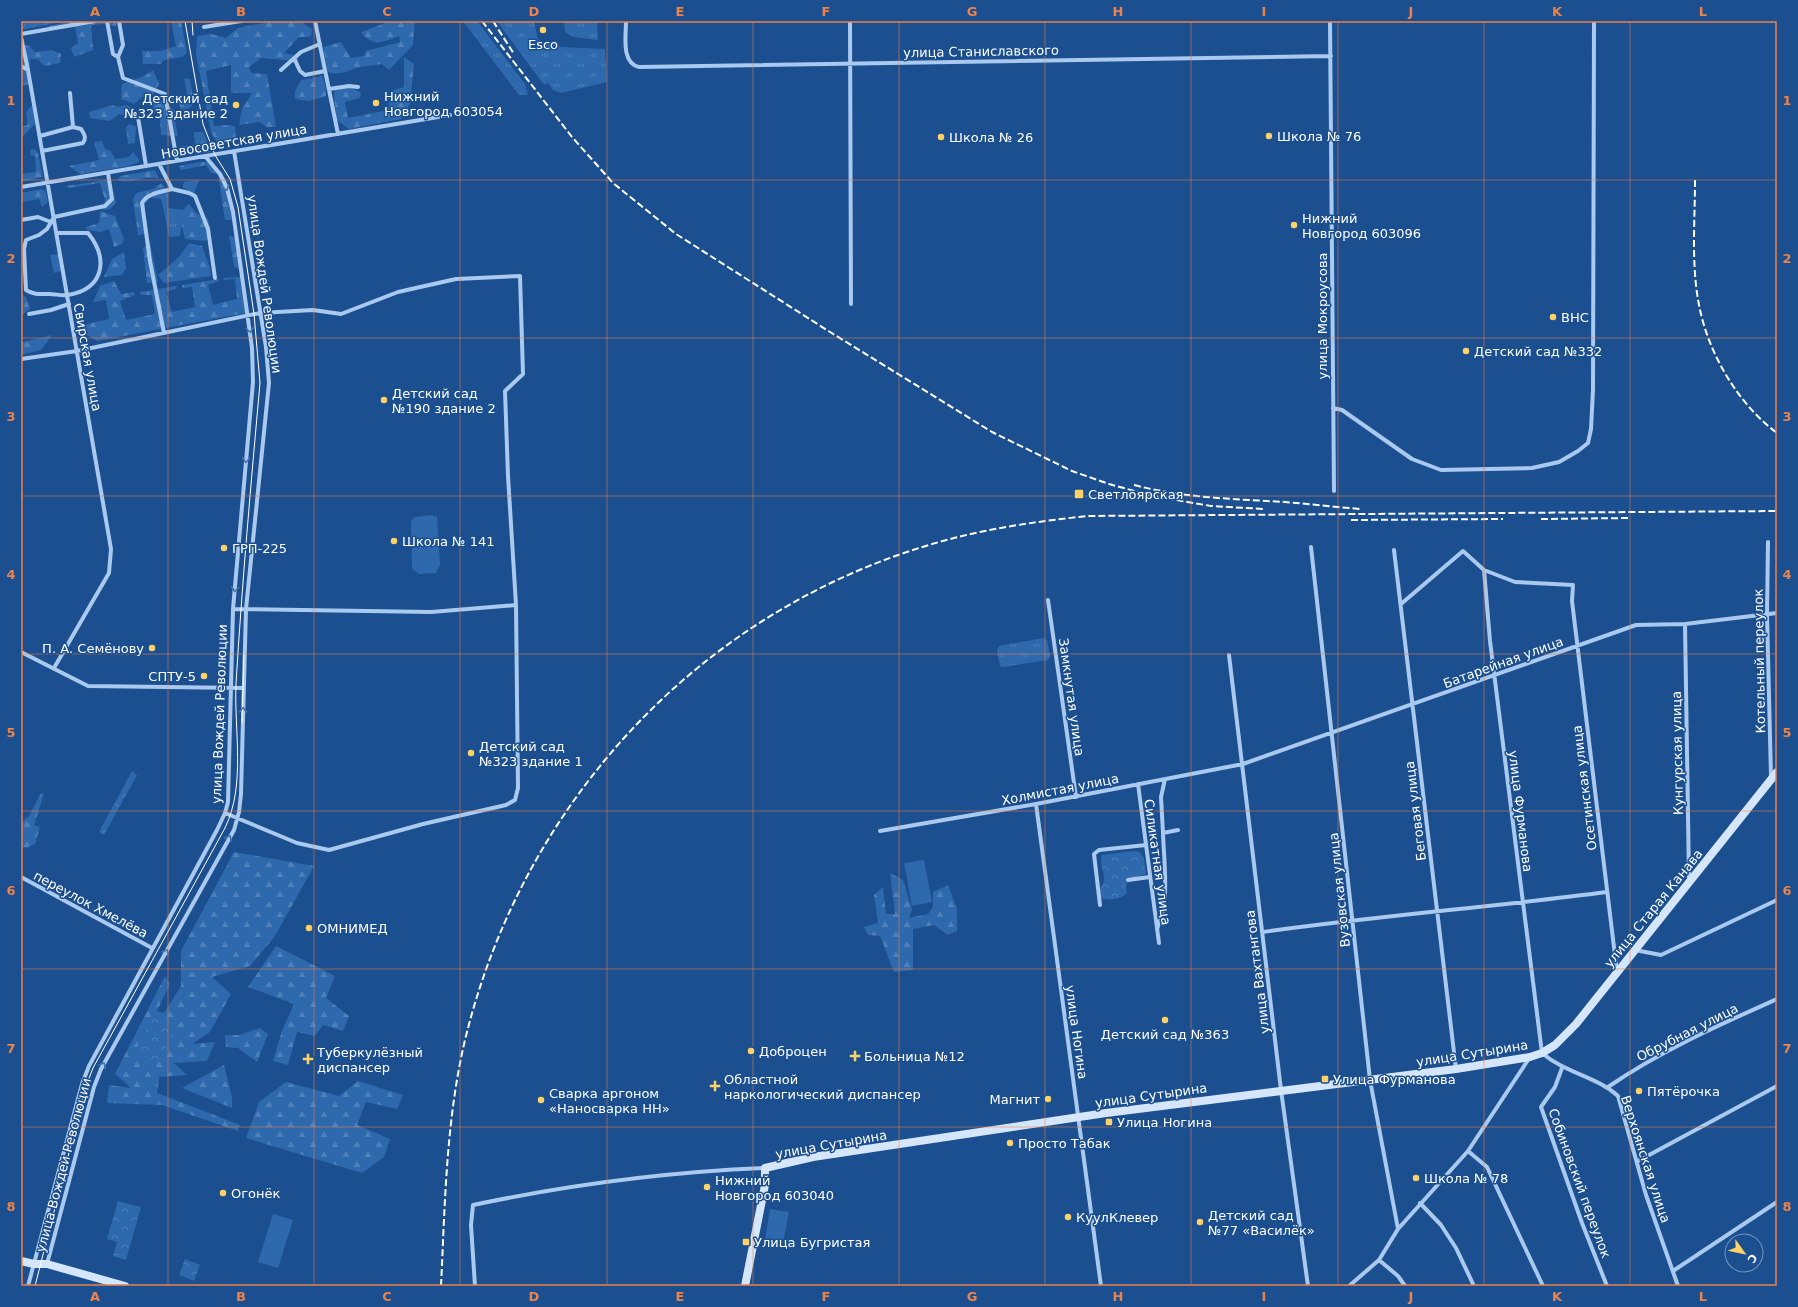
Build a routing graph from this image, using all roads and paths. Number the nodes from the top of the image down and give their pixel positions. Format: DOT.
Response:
graph roads {
  1 [pos="95,21"];
  2 [pos="107,21"];
  3 [pos="119,21"];
  4 [pos="240,21"];
  5 [pos="316,21"];
  6 [pos="626,21"];
  7 [pos="850,21"];
  8 [pos="1330,21"];
  9 [pos="1594,21"];
  10 [pos="204,27"];
  11 [pos="21,36"];
  12 [pos="320,44"];
  13 [pos="1331,56"];
  14 [pos="118,57"];
  15 [pos="294,58"];
  16 [pos="850,63"];
  17 [pos="21,66"];
  18 [pos="28,70"];
  19 [pos="281,70"];
  20 [pos="325,71"];
  21 [pos="358,87"];
  22 [pos="329,89"];
  23 [pos="70,93"];
  24 [pos="450,115"];
  25 [pos="138,117"];
  26 [pos="73,127"];
  27 [pos="338,134"];
  28 [pos="40,136"];
  29 [pos="42,151"];
  30 [pos="234,151"];
  31 [pos="205,156"];
  32 [pos="177,161"];
  33 [pos="159,164"];
  34 [pos="146,166"];
  35 [pos="108,173"];
  36 [pos="48,183"];
  37 [pos="21,187"];
  38 [pos="172,189"];
  39 [pos="54,217"];
  40 [pos="21,220"];
  41 [pos="51,222"];
  42 [pos="57,233"];
  43 [pos="215,278"];
  44 [pos="67,295"];
  45 [pos="69,304"];
  46 [pos="851,304"];
  47 [pos="260,313"];
  48 [pos="29,314"];
  49 [pos="248,315"];
  50 [pos="164,333"];
  51 [pos="77,351"];
  52 [pos="21,360"];
  53 [pos="1333,408"];
  54 [pos="1334,491"];
  55 [pos="1768,542"];
  56 [pos="1311,547"];
  57 [pos="1394,550"];
  58 [pos="1484,570"];
  59 [pos="1048,600"];
  60 [pos="1401,604"];
  61 [pos="516,605"];
  62 [pos="233,609"];
  63 [pos="246,610"];
  64 [pos="1777,613"];
  65 [pos="1767,614"];
  66 [pos="1685,624"];
  67 [pos="1577,646"];
  68 [pos="21,652"];
  69 [pos="1229,655"];
  70 [pos="54,668"];
  71 [pos="1494,676"];
  72 [pos="230,688"];
  73 [pos="243,688"];
  74 [pos="1413,705"];
  75 [pos="1332,734"];
  76 [pos="1243,764"];
  77 [pos="1777,772"];
  78 [pos="1164,779"];
  79 [pos="1772,779"];
  80 [pos="1138,784"];
  81 [pos="1076,797"];
  82 [pos="1036,804"];
  83 [pos="225,813"];
  84 [pos="237,819"];
  85 [pos="1178,830"];
  86 [pos="880,831"];
  87 [pos="1163,833"];
  88 [pos="1146,845"];
  89 [pos="21,877"];
  90 [pos="1150,877"];
  91 [pos="1128,880"];
  92 [pos="1690,882"];
  93 [pos="1606,892"];
  94 [pos="1777,900"];
  95 [pos="1522,903"];
  96 [pos="1100,905"];
  97 [pos="1437,910"];
  98 [pos="1353,920"];
  99 [pos="1157,929"];
  100 [pos="1263,932"];
  101 [pos="1159,943"];
  102 [pos="152,948"];
  103 [pos="1635,950"];
  104 [pos="1617,973"];
  105 [pos="1777,999"];
  106 [pos="1542,1053"];
  107 [pos="1530,1057"];
  108 [pos="1562,1068"];
  109 [pos="1456,1069"];
  110 [pos="1370,1080"];
  111 [pos="1777,1086"];
  112 [pos="1608,1087"];
  113 [pos="1281,1090"];
  114 [pos="1079,1117"];
  115 [pos="1468,1151"];
  116 [pos="1638,1161"];
  117 [pos="765,1168"];
  118 [pos="1777,1202"];
  119 [pos="1420,1204"];
  120 [pos="1398,1229"];
  121 [pos="1379,1260"];
  122 [pos="21,1261"];
  123 [pos="34,1264"];
  124 [pos="47,1264"];
  125 [pos="1673,1271"];
  126 [pos="28,1286"];
  127 [pos="125,1286"];
  128 [pos="475,1286"];
  129 [pos="745,1286"];
  130 [pos="1101,1286"];
  131 [pos="1308,1286"];
  132 [pos="1349,1286"];
  133 [pos="1405,1286"];
  134 [pos="1474,1286"];
  135 [pos="1543,1286"];
  136 [pos="1607,1286"];
  137 [pos="1678,1286"];
  1 -- 11 [label="street"];
  2 -- 14 [label="street"];
  3 -- 14 [label="street"];
  4 -- 10 [label="street"];
  5 -- 12 [label="street"];
  6 -- 16 [label="street, улица Станиславского"];
  7 -- 16 [label="street"];
  8 -- 13 [label="street, улица Мокроусова"];
  9 -- 53 [label="street"];
  11 -- 18 [label="street, Свирская улица"];
  12 -- 15 [label="street"];
  12 -- 20 [label="street"];
  13 -- 16 [label="street, улица Станиславского"];
  13 -- 53 [label="street, улица Мокроусова"];
  14 -- 32 [label="street"];
  15 -- 19 [label="street"];
  15 -- 20 [label="street"];
  16 -- 46 [label="street"];
  17 -- 18 [label="street"];
  18 -- 28 [label="street, Свирская улица"];
  20 -- 22 [label="street"];
  21 -- 22 [label="street"];
  22 -- 27 [label="street"];
  23 -- 26 [label="street"];
  24 -- 27 [label="street, Новосоветская улица"];
  25 -- 34 [label="street"];
  26 -- 28 [label="street"];
  26 -- 29 [label="street"];
  27 -- 30 [label="street, Новосоветская улица"];
  28 -- 29 [label="street, Свирская улица"];
  29 -- 36 [label="street, Свирская улица"];
  30 -- 31 [label="street, Новосоветская улица"];
  30 -- 47 [label="street, улица Вождей Революции"];
  31 -- 32 [label="street, Новосоветская улица"];
  31 -- 49 [label="street, улица Вождей Революции, one-way"];
  32 -- 33 [label="street, Новосоветская улица"];
  33 -- 34 [label="street, Новосоветская улица"];
  33 -- 38 [label="street"];
  34 -- 35 [label="street, Новосоветская улица"];
  35 -- 36 [label="street, Новосоветская улица"];
  35 -- 39 [label="street"];
  36 -- 37 [label="street, Новосоветская улица"];
  36 -- 39 [label="street, Свирская улица"];
  38 -- 43 [label="street"];
  38 -- 50 [label="street"];
  39 -- 41 [label="street"];
  39 -- 42 [label="street, Свирская улица"];
  40 -- 41 [label="street"];
  41 -- 44 [label="street"];
  42 -- 44 [label="street, Свирская улица"];
  42 -- 44 [label="street"];
  44 -- 45 [label="street, Свирская улица"];
  45 -- 48 [label="street"];
  45 -- 51 [label="street, Свирская улица"];
  47 -- 49 [label="street"];
  47 -- 61 [label="street"];
  47 -- 63 [label="street, улица Вождей Революции"];
  49 -- 50 [label="street"];
  49 -- 62 [label="street, улица Вождей Революции, one-way"];
  50 -- 51 [label="street"];
  51 -- 52 [label="street"];
  51 -- 70 [label="street, Свирская улица"];
  53 -- 54 [label="street, улица Мокроусова"];
  55 -- 65 [label="street, Котельный переулок"];
  56 -- 75 [label="street, Вузовская улица"];
  57 -- 60 [label="street, Беговая улица"];
  58 -- 60 [label="street"];
  58 -- 67 [label="street, Осетинская улица"];
  58 -- 71 [label="street, улица Фурманова"];
  59 -- 81 [label="street, Замкнутая улица"];
  60 -- 74 [label="street, Беговая улица"];
  61 -- 63 [label="street"];
  61 -- 84 [label="street"];
  62 -- 63 [label="street"];
  62 -- 72 [label="street, улица Вождей Революции"];
  63 -- 73 [label="street, улица Вождей Революции"];
  64 -- 65 [label="street, Батарейная улица"];
  65 -- 66 [label="street, Батарейная улица"];
  65 -- 79 [label="street, Котельный переулок"];
  66 -- 67 [label="street, Батарейная улица"];
  66 -- 92 [label="street, Кунгурская улица"];
  67 -- 71 [label="street, Батарейная улица"];
  67 -- 93 [label="street, Осетинская улица"];
  68 -- 70 [label="street"];
  69 -- 76 [label="street, улица Вахтангова"];
  70 -- 72 [label="street"];
  71 -- 74 [label="street, Батарейная улица"];
  71 -- 95 [label="street, улица Фурманова"];
  72 -- 73 [label="street"];
  72 -- 83 [label="street, улица Вождей Революции"];
  84 -- 73 [label="street, улица Вождей Революции, one-way"];
  74 -- 75 [label="street, Батарейная улица"];
  74 -- 97 [label="street, Беговая улица"];
  75 -- 76 [label="street, Батарейная улица"];
  75 -- 98 [label="street, Вузовская улица"];
  76 -- 78 [label="street, Холмистая улица"];
  76 -- 100 [label="street, улица Вахтангова"];
  77 -- 79 [label="street, улица Старая Канава"];
  78 -- 80 [label="street, Холмистая улица"];
  78 -- 87 [label="street"];
  79 -- 92 [label="street, улица Старая Канава"];
  80 -- 81 [label="street, Холмистая улица"];
  80 -- 88 [label="street, Силикатная улица"];
  81 -- 82 [label="street, Холмистая улица"];
  82 -- 86 [label="street, Холмистая улица"];
  82 -- 114 [label="street, улица Ногина"];
  83 -- 84 [label="street"];
  83 -- 102 [label="street, улица Вождей Революции"];
  124 -- 84 [label="street, улица Вождей Революции, one-way"];
  85 -- 87 [label="street"];
  87 -- 99 [label="street"];
  88 -- 90 [label="street, Силикатная улица"];
  88 -- 96 [label="street"];
  89 -- 102 [label="street, переулок Хмелёва"];
  90 -- 91 [label="street"];
  90 -- 99 [label="street, Силикатная улица"];
  92 -- 103 [label="street, улица Старая Канава"];
  93 -- 95 [label="street"];
  93 -- 104 [label="street, Осетинская улица"];
  94 -- 103 [label="street"];
  95 -- 97 [label="street"];
  95 -- 106 [label="street, улица Фурманова"];
  97 -- 98 [label="street"];
  97 -- 109 [label="street, Беговая улица"];
  98 -- 100 [label="street"];
  98 -- 110 [label="street, Вузовская улица"];
  99 -- 101 [label="street, Силикатная улица"];
  100 -- 113 [label="street, улица Вахтангова"];
  102 -- 123 [label="street, улица Вождей Революции"];
  103 -- 104 [label="street, улица Старая Канава"];
  104 -- 106 [label="street, улица Старая Канава"];
  105 -- 112 [label="street, Обрубная улица"];
  106 -- 107 [label="street, улица Сутырина"];
  106 -- 108 [label="street, Верхоянская улица"];
  107 -- 109 [label="street, улица Сутырина"];
  107 -- 115 [label="street"];
  108 -- 112 [label="street, Верхоянская улица"];
  108 -- 136 [label="street, Собиновский переулок"];
  109 -- 110 [label="street, улица Сутырина"];
  110 -- 113 [label="street, улица Сутырина"];
  110 -- 120 [label="street, Вузовская улица"];
  111 -- 116 [label="street"];
  112 -- 116 [label="street, Верхоянская улица"];
  113 -- 114 [label="street, улица Сутырина"];
  113 -- 131 [label="street, улица Вахтангова"];
  114 -- 117 [label="street, улица Сутырина"];
  114 -- 130 [label="street, улица Ногина"];
  115 -- 119 [label="street"];
  115 -- 135 [label="street"];
  116 -- 125 [label="street, Верхоянская улица"];
  117 -- 128 [label="street"];
  117 -- 129 [label="street"];
  118 -- 125 [label="street"];
  119 -- 120 [label="street"];
  119 -- 134 [label="street"];
  120 -- 121 [label="street"];
  121 -- 132 [label="street"];
  121 -- 133 [label="street"];
  122 -- 123 [label="street"];
  123 -- 124 [label="street"];
  123 -- 126 [label="street, улица Вождей Революции"];
  124 -- 127 [label="street"];
  125 -- 137 [label="street, Верхоянская улица"];
}
